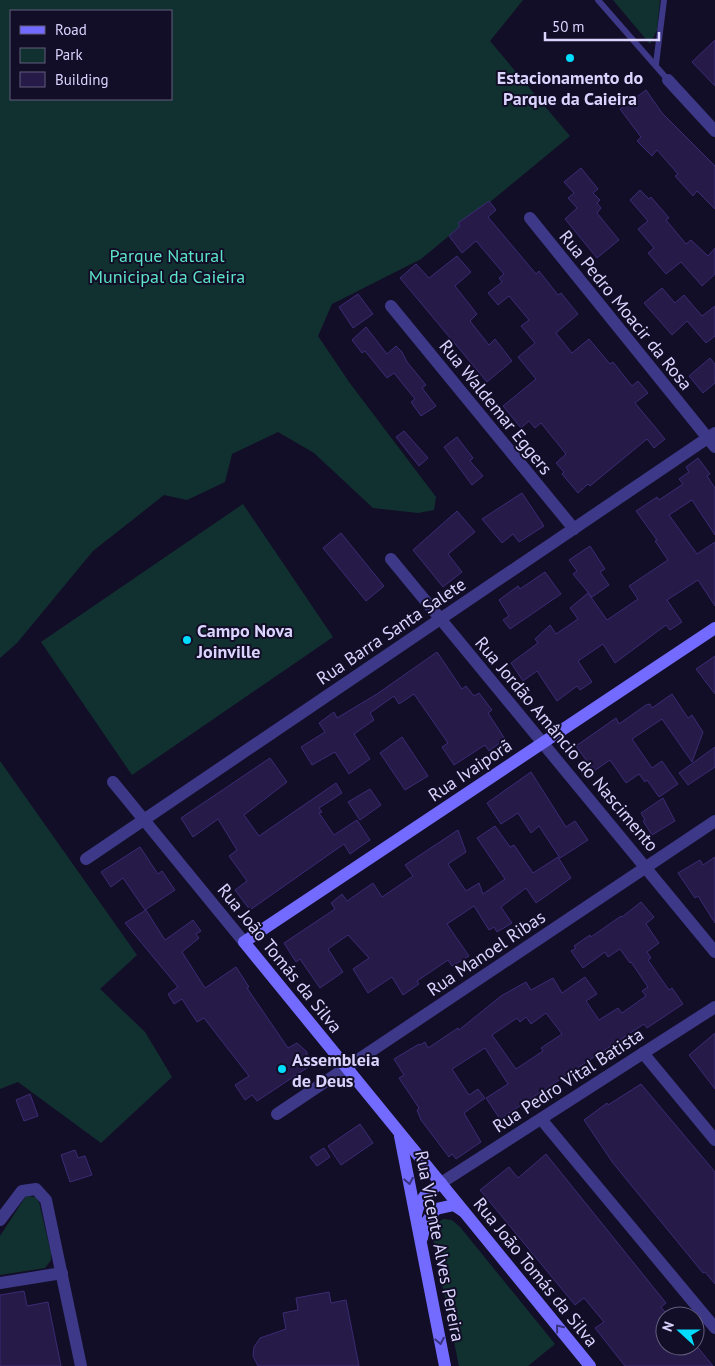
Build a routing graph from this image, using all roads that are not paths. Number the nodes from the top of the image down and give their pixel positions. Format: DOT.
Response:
graph roads {
  1 [pos="598,0"];
  2 [pos="664,0"];
  3 [pos="656,64"];
  4 [pos="668,80"];
  5 [pos="715,131"];
  6 [pos="530,218"];
  7 [pos="391,306"];
  8 [pos="713,439"];
  9 [pos="574,529"];
  10 [pos="391,559"];
  11 [pos="440,619"];
  12 [pos="715,628"];
  13 [pos="543,743"];
  14 [pos="113,782"];
  15 [pos="144,819"];
  16 [pos="715,821"];
  17 [pos="86,858"];
  18 [pos="646,867"];
  19 [pos="244,942"];
  20 [pos="715,952"];
  21 [pos="715,1007"];
  22 [pos="643,1053"];
  23 [pos="346,1068"];
  24 [pos="277,1114"];
  25 [pos="540,1119"];
  26 [pos="400,1133"];
  27 [pos="715,1140"];
  28 [pos="441,1183"];
  29 [pos="465,1213"];
  30 [pos="416,1216"];
  31 [pos="0,1220"];
  32 [pos="422,1246"];
  33 [pos="62,1273"];
  34 [pos="0,1283"];
  35 [pos="715,1328"];
  36 [pos="81,1366"];
  37 [pos="445,1366"];
  38 [pos="590,1366"];
  1 -- 3 [label="lane"];
  2 -- 3 [label="lane"];
  3 -- 4 [label="lane"];
  4 -- 5 [label="street"];
  6 -- 8 [label="street, Rua Pedro Moacir da Rosa"];
  7 -- 9 [label="street, Rua Waldemar Eggers"];
  8 -- 9 [label="street, Rua Barra Santa Salete"];
  9 -- 11 [label="street, Rua Barra Santa Salete"];
  10 -- 11 [label="street, Rua Jordão Amâncio do Nascimento"];
  11 -- 13 [label="street, Rua Jordão Amâncio do Nascimento"];
  11 -- 15 [label="street, Rua Barra Santa Salete"];
  12 -- 13 [label="street, Rua Ivaiporã"];
  13 -- 18 [label="street, Rua Jordão Amâncio do Nascimento"];
  13 -- 19 [label="street, Rua Ivaiporã"];
  14 -- 15 [label="street, Rua João Tomás da Silva"];
  15 -- 17 [label="street, Rua Barra Santa Salete"];
  15 -- 19 [label="street, Rua João Tomás da Silva"];
  16 -- 18 [label="street, Rua Manoel Ribas"];
  18 -- 20 [label="street, Rua Jordão Amâncio do Nascimento"];
  18 -- 23 [label="street, Rua Manoel Ribas"];
  19 -- 23 [label="street, Rua João Tomás da Silva"];
  21 -- 22 [label="street, Rua Pedro Vital Batista"];
  22 -- 25 [label="street, Rua Pedro Vital Batista"];
  22 -- 27 [label="street"];
  23 -- 24 [label="street, Rua Manoel Ribas"];
  23 -- 26 [label="street, Rua João Tomás da Silva"];
  25 -- 28 [label="street, Rua Pedro Vital Batista"];
  25 -- 35 [label="street"];
  26 -- 28 [label="street, Rua João Tomás da Silva"];
  26 -- 30 [label="street, Rua Vicente Alves Pereira, one-way"];
  28 -- 29 [label="street, Rua João Tomás da Silva"];
  28 -- 30 [label="street"];
  29 -- 32 [label="street"];
  38 -- 29 [label="street, Rua João Tomás da Silva, one-way"];
  30 -- 32 [label="street, Rua Vicente Alves Pereira"];
  31 -- 33 [label="street"];
  32 -- 37 [label="street, Rua Vicente Alves Pereira, one-way"];
  33 -- 34 [label="street"];
  33 -- 36 [label="street"];
}
